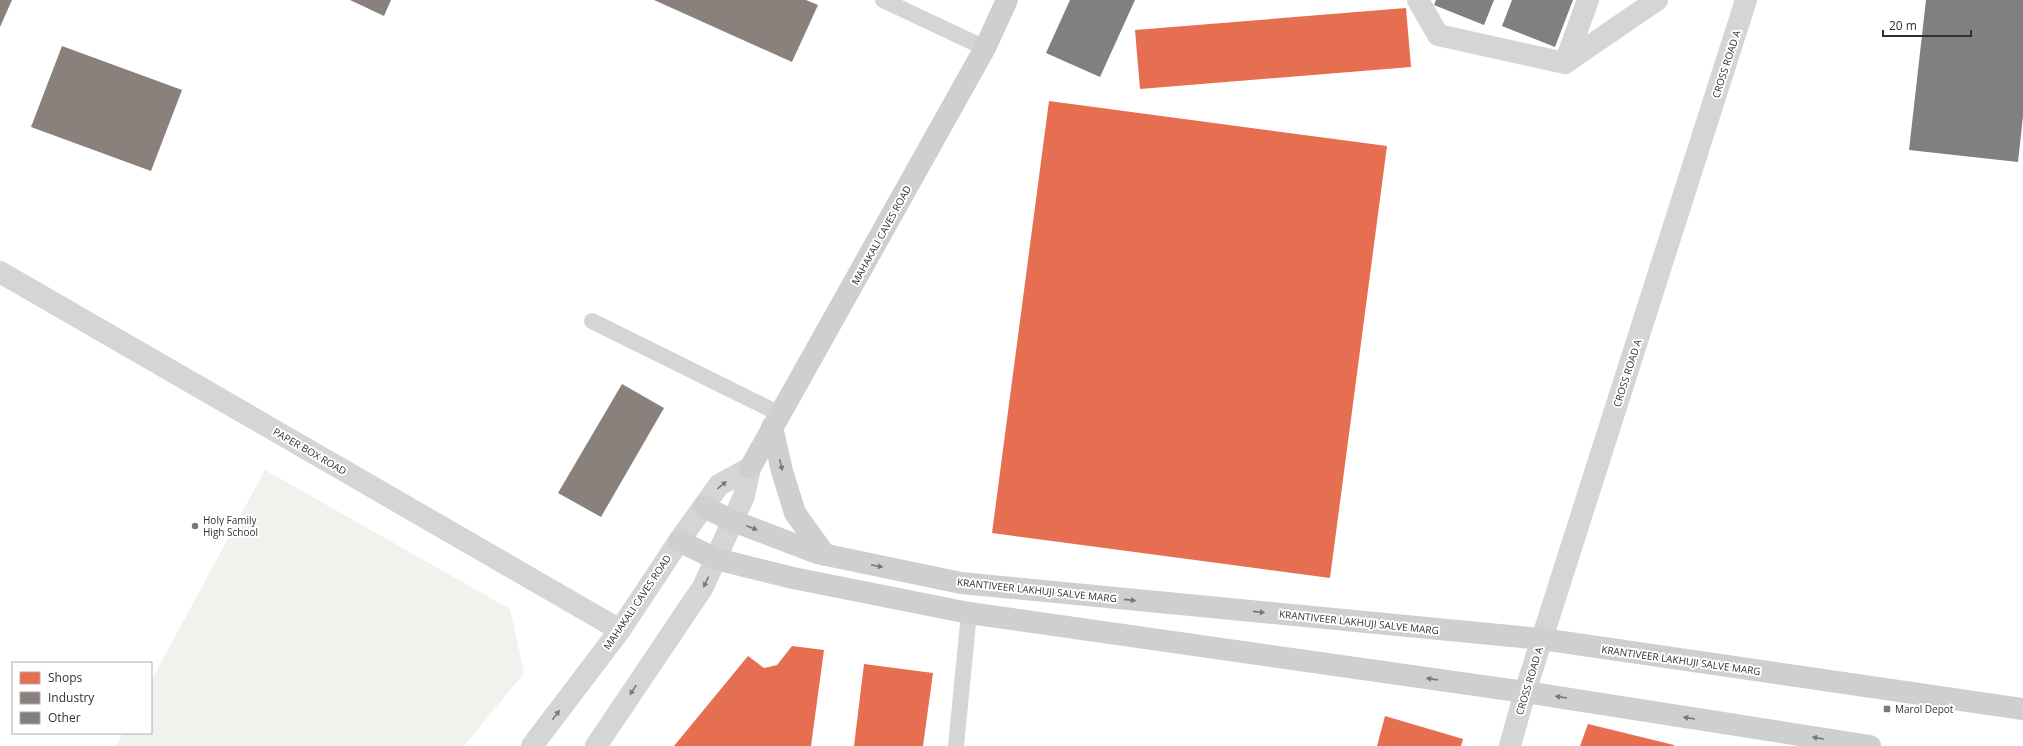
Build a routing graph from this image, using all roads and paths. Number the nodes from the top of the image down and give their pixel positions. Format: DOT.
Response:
graph roads {
  1 [pos="883,0"];
  2 [pos="1007,0"];
  3 [pos="1418,0"];
  4 [pos="1588,0"];
  5 [pos="1656,0"];
  6 [pos="1746,0"];
  7 [pos="985,48"];
  8 [pos="1565,64"];
  9 [pos="0,272"];
  10 [pos="592,321"];
  11 [pos="776,420"];
  12 [pos="750,468"];
  13 [pos="704,507"];
  14 [pos="733,521"];
  15 [pos="679,541"];
  16 [pos="825,555"];
  17 [pos="716,559"];
  18 [pos="968,613"];
  19 [pos="620,630"];
  20 [pos="1542,639"];
  21 [pos="1525,692"];
  22 [pos="2023,709"];
  23 [pos="532,746"];
  24 [pos="596,746"];
  25 [pos="956,746"];
  26 [pos="1510,746"];
  27 [pos="1870,746"];
  1 -- 7 [label="lane"];
  2 -- 7 [label="main road, MAHAKALI CAVES ROAD"];
  3 -- 8 [label="street"];
  4 -- 8 [label="street"];
  5 -- 8 [label="street"];
  6 -- 20 [label="street, CROSS ROAD A"];
  7 -- 11 [label="main road, MAHAKALI CAVES ROAD"];
  9 -- 19 [label="street, PAPER BOX ROAD"];
  10 -- 11 [label="lane"];
  11 -- 12 [label="main road, MAHAKALI CAVES ROAD"];
  11 -- 16 [label="main road, one-way"];
  13 -- 12 [label="street, MAHAKALI CAVES ROAD, one-way"];
  12 -- 14 [label="street, MAHAKALI CAVES ROAD"];
  13 -- 14 [label="main road, KRANTIVEER LAKHUJI SALVE MARG"];
  13 -- 15 [label="street, MAHAKALI CAVES ROAD"];
  14 -- 16 [label="main road, KRANTIVEER LAKHUJI SALVE MARG, one-way"];
  14 -- 17 [label="street, MAHAKALI CAVES ROAD"];
  15 -- 17 [label="main road"];
  15 -- 19 [label="street, MAHAKALI CAVES ROAD"];
  16 -- 20 [label="main road, KRANTIVEER LAKHUJI SALVE MARG, one-way"];
  17 -- 18 [label="main road"];
  17 -- 24 [label="street, MAHAKALI CAVES ROAD, one-way"];
  21 -- 18 [label="main road, one-way"];
  18 -- 25 [label="lane"];
  23 -- 19 [label="street, MAHAKALI CAVES ROAD, one-way"];
  20 -- 21 [label="street, CROSS ROAD A"];
  20 -- 22 [label="main road, KRANTIVEER LAKHUJI SALVE MARG"];
  21 -- 26 [label="street, CROSS ROAD A"];
  27 -- 21 [label="main road, one-way"];
}
